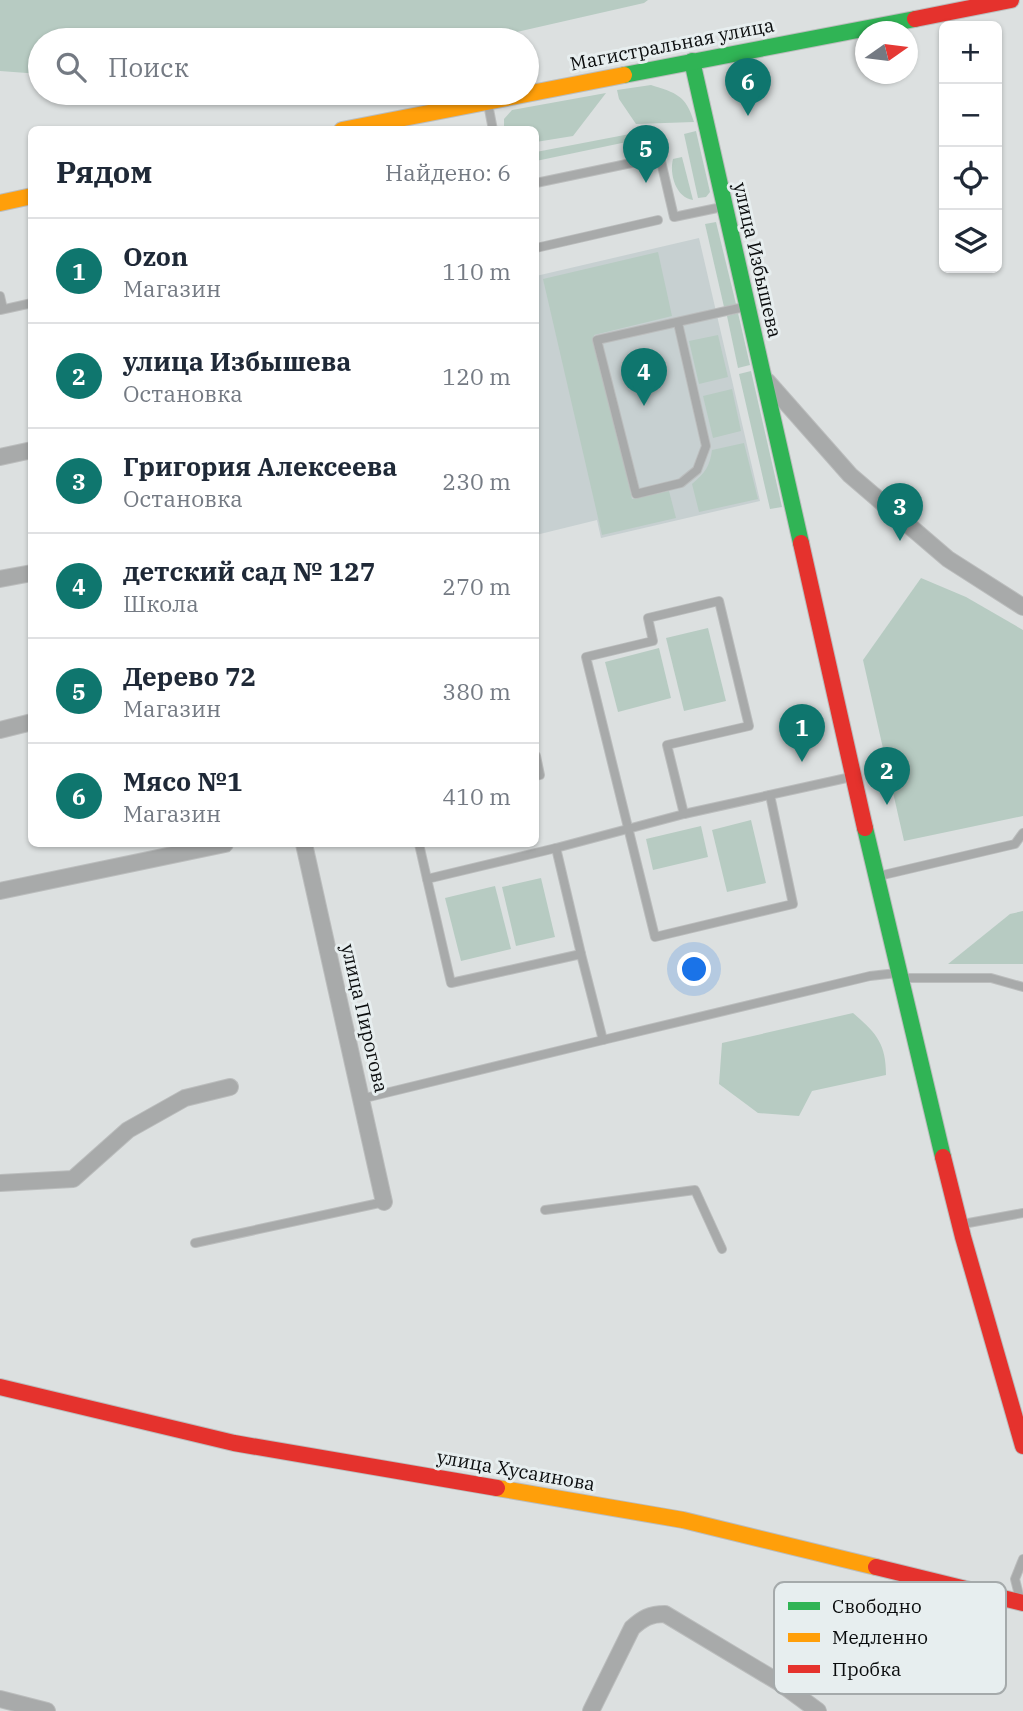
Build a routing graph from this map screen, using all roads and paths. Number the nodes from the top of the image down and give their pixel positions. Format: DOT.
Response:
graph roads {
  1 [pos="1011,0"];
  2 [pos="692,61"];
  3 [pos="539,91"];
  4 [pos="467,105"];
  5 [pos="488,105"];
  6 [pos="361,126"];
  7 [pos="492,126"];
  8 [pos="539,182"];
  9 [pos="28,197"];
  10 [pos="0,203"];
  11 [pos="724,206"];
  12 [pos="658,220"];
  13 [pos="539,247"];
  14 [pos="0,296"];
  15 [pos="28,304"];
  16 [pos="747,307"];
  17 [pos="2,310"];
  18 [pos="678,323"];
  19 [pos="764,378"];
  20 [pos="28,451"];
  21 [pos="0,457"];
  22 [pos="28,574"];
  23 [pos="0,579"];
  24 [pos="1023,607"];
  25 [pos="28,724"];
  26 [pos="0,730"];
  27 [pos="853,776"];
  28 [pos="770,795"];
  29 [pos="684,814"];
  30 [pos="628,830"];
  31 [pos="1023,833"];
  32 [pos="211,847"];
  33 [pos="305,847"];
  34 [pos="420,847"];
  35 [pos="555,848"];
  36 [pos="876,877"];
  37 [pos="427,879"];
  38 [pos="0,891"];
  39 [pos="581,954"];
  40 [pos="899,976"];
  41 [pos="1023,988"];
  42 [pos="603,1040"];
  43 [pos="230,1087"];
  44 [pos="361,1099"];
  45 [pos="0,1183"];
  46 [pos="384,1202"];
  47 [pos="545,1210"];
  48 [pos="1023,1213"];
  49 [pos="960,1225"];
  50 [pos="195,1243"];
  51 [pos="722,1249"];
  52 [pos="0,1387"];
  53 [pos="1023,1446"];
  54 [pos="1023,1559"];
  55 [pos="936,1582"];
  56 [pos="1022,1603"];
  57 [pos="774,1679"];
  58 [pos="795,1694"];
  59 [pos="0,1699"];
  60 [pos="47,1711"];
  61 [pos="591,1711"];
  62 [pos="818,1711"];
  1 -- 2 [label="street, Магистральная улица"];
  2 -- 3 [label="street, Магистральная улица"];
  2 -- 11 [label="street, улица Избышева"];
  4 -- 6 [label="street, Магистральная улица"];
  5 -- 7 [label="lane"];
  8 -- 11 [label="lane"];
  9 -- 10 [label="street"];
  11 -- 16 [label="street, улица Избышева"];
  12 -- 13 [label="lane"];
  14 -- 17 [label="lane"];
  15 -- 17 [label="lane"];
  16 -- 18 [label="lane"];
  16 -- 19 [label="street, улица Избышева"];
  18 -- 18 [label="lane"];
  19 -- 24 [label="street"];
  19 -- 27 [label="street, улица Избышева"];
  20 -- 21 [label="street"];
  22 -- 23 [label="street"];
  25 -- 26 [label="street"];
  27 -- 28 [label="lane"];
  27 -- 36 [label="street, улица Избышева"];
  28 -- 29 [label="lane"];
  28 -- 30 [label="lane"];
  29 -- 30 [label="lane"];
  29 -- 30 [label="lane"];
  30 -- 35 [label="lane"];
  31 -- 36 [label="lane"];
  32 -- 38 [label="street"];
  33 -- 44 [label="street, улица Пирогова"];
  34 -- 37 [label="lane"];
  35 -- 37 [label="lane"];
  35 -- 39 [label="lane"];
  36 -- 40 [label="street, улица Избышева"];
  37 -- 39 [label="lane"];
  39 -- 42 [label="lane"];
  40 -- 41 [label="lane"];
  40 -- 42 [label="lane"];
  40 -- 49 [label="street, улица Избышева"];
  42 -- 44 [label="lane"];
  43 -- 45 [label="street"];
  44 -- 46 [label="street, улица Пирогова"];
  46 -- 50 [label="lane"];
  47 -- 51 [label="lane"];
  48 -- 49 [label="lane"];
  49 -- 53 [label="street, улица Избышева"];
  52 -- 55 [label="street, улица Хусаинова"];
  54 -- 56 [label="lane"];
  57 -- 61 [label="street"];
  58 -- 62 [label="street"];
  59 -- 60 [label="street"];
}
